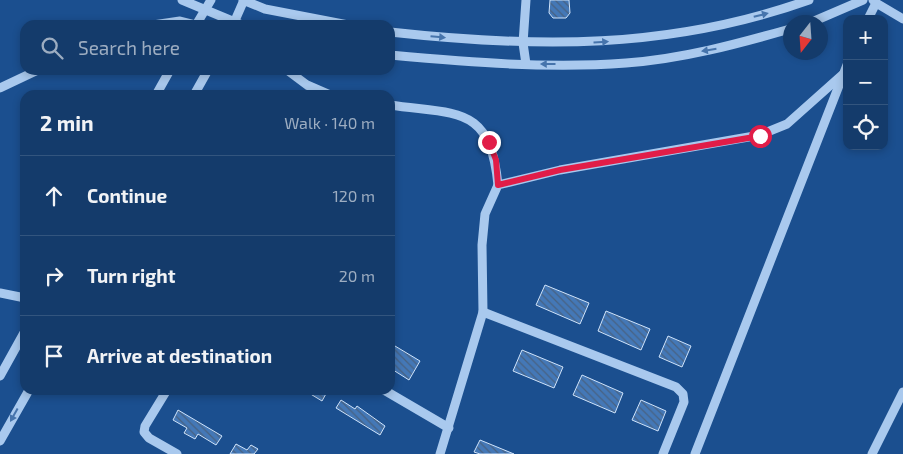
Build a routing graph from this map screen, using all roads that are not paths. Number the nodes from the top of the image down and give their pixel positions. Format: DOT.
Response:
graph roads {
  1 [pos="182,0"];
  2 [pos="211,0"];
  3 [pos="244,0"];
  4 [pos="526,0"];
  5 [pos="809,0"];
  6 [pos="863,0"];
  7 [pos="874,1"];
  8 [pos="204,10"];
  9 [pos="828,15"];
  10 [pos="869,15"];
  11 [pos="903,18"];
  12 [pos="199,20"];
  13 [pos="227,20"];
  14 [pos="237,20"];
  15 [pos="322,20"];
  16 [pos="783,31"];
  17 [pos="395,32"];
  18 [pos="523,43"];
  19 [pos="395,55"];
  20 [pos="526,64"];
  21 [pos="27,75"];
  22 [pos="167,75"];
  23 [pos="205,75"];
  24 [pos="294,75"];
  25 [pos="842,75"];
  26 [pos="0,88"];
  27 [pos="159,90"];
  28 [pos="197,90"];
  29 [pos="318,90"];
  30 [pos="395,106"];
  31 [pos="498,185"];
  32 [pos="0,293"];
  33 [pos="20,297"];
  34 [pos="483,312"];
  35 [pos="20,340"];
  36 [pos="0,376"];
  37 [pos="903,392"];
  38 [pos="26,395"];
  39 [pos="164,395"];
  40 [pos="393,395"];
  41 [pos="449,428"];
  42 [pos="0,441"];
  43 [pos="177,454"];
  44 [pos="440,454"];
  45 [pos="663,454"];
  46 [pos="695,454"];
  47 [pos="872,454"];
  1 -- 8 [label="street"];
  2 -- 8 [label="street"];
  3 -- 14 [label="street"];
  3 -- 15 [label="street"];
  4 -- 18 [label="street"];
  18 -- 5 [label="street, one-way"];
  6 -- 9 [label="street"];
  7 -- 10 [label="street"];
  7 -- 11 [label="street"];
  8 -- 12 [label="street"];
  8 -- 13 [label="street"];
  16 -- 20 [label="street, one-way"];
  17 -- 18 [label="street, one-way"];
  18 -- 20 [label="street"];
  19 -- 20 [label="street"];
  21 -- 26 [label="street"];
  22 -- 27 [label="street"];
  23 -- 28 [label="street"];
  24 -- 29 [label="street"];
  25 -- 31 [label="street"];
  25 -- 46 [label="street"];
  30 -- 31 [label="street"];
  31 -- 34 [label="street"];
  32 -- 33 [label="street"];
  34 -- 41 [label="street"];
  34 -- 45 [label="street"];
  35 -- 36 [label="street"];
  37 -- 47 [label="street"];
  38 -- 42 [label="street, one-way"];
  39 -- 43 [label="street"];
  40 -- 41 [label="street"];
  41 -- 44 [label="street"];
}
